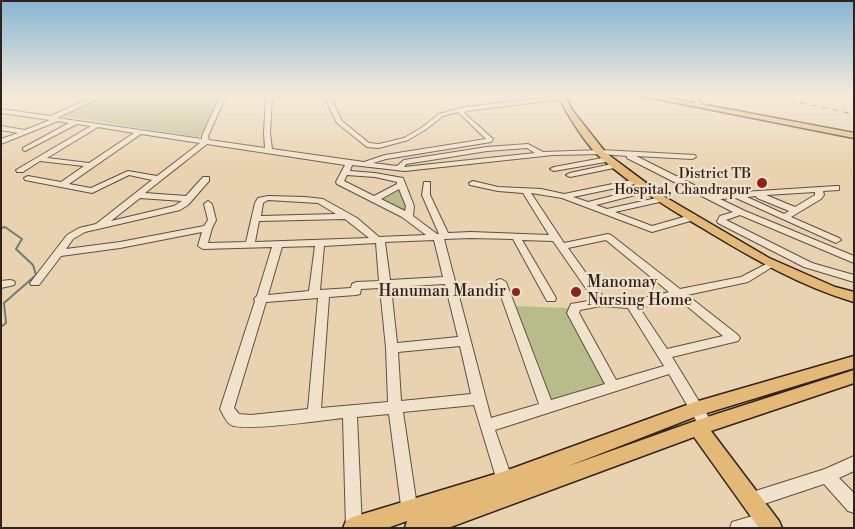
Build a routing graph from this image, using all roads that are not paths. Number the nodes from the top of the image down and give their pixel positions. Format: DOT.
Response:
graph roads {
  1 [pos="50,121"];
  2 [pos="66,121"];
  3 [pos="212,121"];
  4 [pos="268,121"];
  5 [pos="338,121"];
  6 [pos="435,121"];
  7 [pos="470,121"];
  8 [pos="579,121"];
  9 [pos="781,121"];
  10 [pos="76,122"];
  11 [pos="98,126"];
  12 [pos="1,128"];
  13 [pos="25,132"];
  14 [pos="139,132"];
  15 [pos="854,135"];
  16 [pos="206,141"];
  17 [pos="1,142"];
  18 [pos="25,149"];
  19 [pos="269,151"];
  20 [pos="626,154"];
  21 [pos="692,157"];
  22 [pos="40,159"];
  23 [pos="608,159"];
  24 [pos="350,163"];
  25 [pos="90,165"];
  26 [pos="364,165"];
  27 [pos="554,169"];
  28 [pos="20,170"];
  29 [pos="345,173"];
  30 [pos="570,175"];
  31 [pos="28,178"];
  32 [pos="158,179"];
  33 [pos="206,179"];
  34 [pos="637,182"];
  35 [pos="473,183"];
  36 [pos="427,184"];
  37 [pos="62,185"];
  38 [pos="401,185"];
  39 [pos="836,188"];
  40 [pos="648,189"];
  41 [pos="818,190"];
  42 [pos="526,191"];
  43 [pos="138,195"];
  44 [pos="758,195"];
  45 [pos="564,196"];
  46 [pos="736,196"];
  47 [pos="710,197"];
  48 [pos="661,198"];
  49 [pos="189,199"];
  50 [pos="375,199"];
  51 [pos="208,204"];
  52 [pos="586,205"];
  53 [pos="796,211"];
  54 [pos="605,212"];
  55 [pos="740,212"];
  56 [pos="346,216"];
  57 [pos="694,217"];
  58 [pos="785,217"];
  59 [pos="408,218"];
  60 [pos="255,220"];
  61 [pos="98,227"];
  62 [pos="207,228"];
  63 [pos="439,236"];
  64 [pos="516,237"];
  65 [pos="556,238"];
  66 [pos="378,240"];
  67 [pos="836,240"];
  68 [pos="320,243"];
  69 [pos="278,244"];
  70 [pos="250,245"];
  71 [pos="563,246"];
  72 [pos="58,253"];
  73 [pos="854,260"];
  74 [pos="772,264"];
  75 [pos="854,279"];
  76 [pos="448,280"];
  77 [pos="501,282"];
  78 [pos="35,283"];
  79 [pos="384,284"];
  80 [pos="677,293"];
  81 [pos="319,294"];
  82 [pos="854,297"];
  83 [pos="551,298"];
  84 [pos="260,299"];
  85 [pos="601,302"];
  86 [pos="631,304"];
  87 [pos="464,341"];
  88 [pos="392,348"];
  89 [pos="664,354"];
  90 [pos="854,362"];
  91 [pos="673,368"];
  92 [pos="854,376"];
  93 [pos="613,387"];
  94 [pos="479,399"];
  95 [pos="395,407"];
  96 [pos="547,408"];
  97 [pos="350,411"];
  98 [pos="314,415"];
  99 [pos="700,421"];
  100 [pos="487,426"];
  101 [pos="854,464"];
  102 [pos="827,476"];
  103 [pos="507,489"];
  104 [pos="752,500"];
  105 [pos="854,505"];
  106 [pos="409,510"];
  107 [pos="769,524"];
  108 [pos="417,527"];
  109 [pos="354,528"];
  110 [pos="738,528"];
  1 -- 13 [label="street"];
  2 -- 10 [label="street"];
  3 -- 16 [label="street"];
  4 -- 19 [label="street"];
  5 -- 6 [label="street"];
  7 -- 26 [label="street"];
  8 -- 23 [label="main road"];
  9 -- 15 [label="main road"];
  10 -- 11 [label="street"];
  10 -- 18 [label="street"];
  11 -- 14 [label="street"];
  11 -- 22 [label="street"];
  12 -- 13 [label="street"];
  13 -- 17 [label="street"];
  14 -- 16 [label="street"];
  14 -- 25 [label="street"];
  16 -- 19 [label="street"];
  16 -- 32 [label="street"];
  19 -- 24 [label="street"];
  20 -- 21 [label="street"];
  20 -- 23 [label="street"];
  20 -- 47 [label="street"];
  22 -- 25 [label="street"];
  22 -- 28 [label="street"];
  23 -- 26 [label="street"];
  23 -- 27 [label="street"];
  23 -- 30 [label="street"];
  23 -- 34 [label="main road"];
  24 -- 26 [label="street"];
  24 -- 29 [label="street"];
  25 -- 37 [label="street"];
  29 -- 38 [label="street"];
  29 -- 50 [label="street"];
  31 -- 37 [label="street"];
  32 -- 37 [label="street"];
  32 -- 43 [label="street"];
  33 -- 49 [label="street"];
  34 -- 40 [label="main road"];
  34 -- 45 [label="street"];
  35 -- 42 [label="street"];
  36 -- 63 [label="street"];
  38 -- 50 [label="street"];
  38 -- 59 [label="street"];
  39 -- 41 [label="street"];
  40 -- 48 [label="main road"];
  40 -- 52 [label="street"];
  41 -- 44 [label="street"];
  41 -- 53 [label="street"];
  42 -- 45 [label="street"];
  42 -- 65 [label="street"];
  43 -- 49 [label="street"];
  43 -- 61 [label="street"];
  44 -- 46 [label="street"];
  44 -- 53 [label="street"];
  45 -- 52 [label="street"];
  46 -- 47 [label="street"];
  46 -- 58 [label="street"];
  47 -- 55 [label="street"];
  48 -- 54 [label="street"];
  48 -- 57 [label="main road"];
  49 -- 61 [label="street"];
  50 -- 59 [label="street"];
  51 -- 62 [label="street"];
  52 -- 54 [label="street"];
  53 -- 58 [label="street"];
  54 -- 57 [label="street"];
  55 -- 73 [label="street"];
  55 -- 75 [label="street"];
  56 -- 60 [label="street"];
  56 -- 60 [label="street"];
  56 -- 66 [label="street"];
  57 -- 74 [label="main road"];
  58 -- 67 [label="street"];
  59 -- 63 [label="street"];
  60 -- 70 [label="street"];
  61 -- 72 [label="street"];
  62 -- 70 [label="street"];
  62 -- 72 [label="street"];
  63 -- 64 [label="street"];
  63 -- 66 [label="street"];
  63 -- 76 [label="street"];
  64 -- 65 [label="street"];
  64 -- 83 [label="street"];
  65 -- 71 [label="street"];
  66 -- 68 [label="street"];
  66 -- 79 [label="street"];
  68 -- 69 [label="street"];
  68 -- 81 [label="street"];
  69 -- 70 [label="street"];
  69 -- 84 [label="street"];
  71 -- 80 [label="street"];
  71 -- 85 [label="street"];
  72 -- 78 [label="street"];
  74 -- 80 [label="street"];
  74 -- 82 [label="main road"];
  76 -- 79 [label="street"];
  76 -- 87 [label="street"];
  77 -- 96 [label="street"];
  79 -- 81 [label="street"];
  79 -- 88 [label="street"];
  80 -- 86 [label="street"];
  80 -- 89 [label="street"];
  81 -- 84 [label="street"];
  81 -- 98 [label="street"];
  84 -- 98 [label="street"];
  85 -- 86 [label="street"];
  85 -- 93 [label="street"];
  86 -- 89 [label="street"];
  87 -- 88 [label="street"];
  87 -- 94 [label="street"];
  88 -- 95 [label="street"];
  89 -- 91 [label="street"];
  90 -- 99 [label="main road"];
  91 -- 93 [label="street"];
  91 -- 99 [label="street"];
  92 -- 99 [label="main road"];
  93 -- 96 [label="street"];
  94 -- 95 [label="street"];
  94 -- 100 [label="street"];
  95 -- 97 [label="street"];
  95 -- 106 [label="street"];
  96 -- 100 [label="street"];
  97 -- 98 [label="street"];
  97 -- 109 [label="street"];
  99 -- 103 [label="main road"];
  99 -- 104 [label="main road"];
  100 -- 103 [label="street"];
  101 -- 102 [label="street"];
  102 -- 104 [label="street"];
  102 -- 105 [label="street"];
  103 -- 106 [label="main road"];
  103 -- 108 [label="main road"];
  104 -- 107 [label="main road"];
  106 -- 108 [label="street"];
  106 -- 109 [label="main road"];
  107 -- 110 [label="street"];
}
